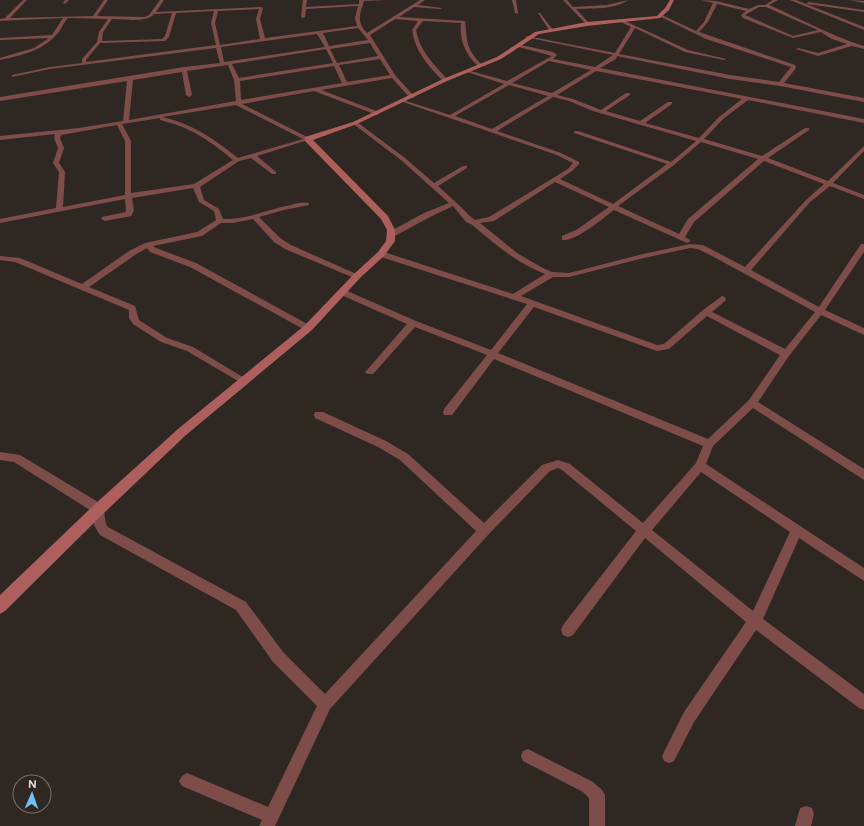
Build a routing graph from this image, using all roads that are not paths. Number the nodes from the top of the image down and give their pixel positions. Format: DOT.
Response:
graph roads {
  1 [pos="25,0"];
  2 [pos="106,0"];
  3 [pos="162,0"];
  4 [pos="305,0"];
  5 [pos="384,0"];
  6 [pos="423,0"];
  7 [pos="514,0"];
  8 [pos="566,0"];
  9 [pos="626,0"];
  10 [pos="672,0"];
  11 [pos="703,0"];
  12 [pos="776,0"];
  13 [pos="792,0"];
  14 [pos="850,0"];
  15 [pos="361,2"];
  16 [pos="716,2"];
  17 [pos="864,2"];
  18 [pos="413,6"];
  19 [pos="767,6"];
  20 [pos="304,8"];
  21 [pos="440,8"];
  22 [pos="573,8"];
  23 [pos="216,10"];
  24 [pos="749,10"];
  25 [pos="864,11"];
  26 [pos="174,12"];
  27 [pos="153,13"];
  28 [pos="517,13"];
  29 [pos="539,14"];
  30 [pos="661,16"];
  31 [pos="67,17"];
  32 [pos="94,17"];
  33 [pos="111,17"];
  34 [pos="303,17"];
  35 [pos="394,18"];
  36 [pos="7,19"];
  37 [pos="0,20"];
  38 [pos="423,20"];
  39 [pos="623,21"];
  40 [pos="587,24"];
  41 [pos="634,26"];
  42 [pos="359,27"];
  43 [pos="551,29"];
  44 [pos="864,29"];
  45 [pos="822,30"];
  46 [pos="57,32"];
  47 [pos="317,32"];
  48 [pos="697,32"];
  49 [pos="17,34"];
  50 [pos="367,35"];
  51 [pos="53,36"];
  52 [pos="528,37"];
  53 [pos="0,39"];
  54 [pos="263,40"];
  55 [pos="371,41"];
  56 [pos="99,42"];
  57 [pos="852,44"];
  58 [pos="517,45"];
  59 [pos="219,46"];
  60 [pos="327,47"];
  61 [pos="864,48"];
  62 [pos="798,49"];
  63 [pos="687,51"];
  64 [pos="615,54"];
  65 [pos="382,57"];
  66 [pos="0,59"];
  67 [pos="724,59"];
  68 [pos="549,60"];
  69 [pos="229,62"];
  70 [pos="222,63"];
  71 [pos="84,64"];
  72 [pos="335,64"];
  73 [pos="480,65"];
  74 [pos="682,67"];
  75 [pos="184,69"];
  76 [pos="596,70"];
  77 [pos="469,71"];
  78 [pos="14,76"];
  79 [pos="394,76"];
  80 [pos="130,79"];
  81 [pos="237,80"];
  82 [pos="445,80"];
  83 [pos="345,84"];
  84 [pos="507,84"];
  85 [pos="780,84"];
  86 [pos="316,90"];
  87 [pos="628,94"];
  88 [pos="189,95"];
  89 [pos="551,96"];
  90 [pos="412,97"];
  91 [pos="0,99"];
  92 [pos="746,99"];
  93 [pos="402,100"];
  94 [pos="864,100"];
  95 [pos="238,103"];
  96 [pos="670,103"];
  97 [pos="602,112"];
  98 [pos="377,113"];
  99 [pos="154,117"];
  100 [pos="450,117"];
  101 [pos="864,121"];
  102 [pos="126,122"];
  103 [pos="119,123"];
  104 [pos="355,123"];
  105 [pos="640,123"];
  106 [pos="807,129"];
  107 [pos="493,131"];
  108 [pos="576,132"];
  109 [pos="59,133"];
  110 [pos="0,138"];
  111 [pos="308,139"];
  112 [pos="700,140"];
  113 [pos="864,148"];
  114 [pos="252,155"];
  115 [pos="763,158"];
  116 [pos="237,160"];
  117 [pos="672,164"];
  118 [pos="465,167"];
  119 [pos="274,173"];
  120 [pos="554,179"];
  121 [pos="828,184"];
  122 [pos="196,186"];
  123 [pos="434,186"];
  124 [pos="128,196"];
  125 [pos="864,197"];
  126 [pos="307,204"];
  127 [pos="453,204"];
  128 [pos="614,207"];
  129 [pos="59,210"];
  130 [pos="255,218"];
  131 [pos="105,219"];
  132 [pos="0,220"];
  133 [pos="220,221"];
  134 [pos="474,222"];
  135 [pos="390,235"];
  136 [pos="681,237"];
  137 [pos="565,238"];
  138 [pos="148,245"];
  139 [pos="695,246"];
  140 [pos="864,246"];
  141 [pos="381,254"];
  142 [pos="0,258"];
  143 [pos="746,271"];
  144 [pos="551,274"];
  145 [pos="357,276"];
  146 [pos="82,287"];
  147 [pos="342,292"];
  148 [pos="514,297"];
  149 [pos="722,299"];
  150 [pos="532,303"];
  151 [pos="820,311"];
  152 [pos="706,312"];
  153 [pos="413,323"];
  154 [pos="308,328"];
  155 [pos="864,332"];
  156 [pos="492,354"];
  157 [pos="786,354"];
  158 [pos="370,372"];
  159 [pos="243,381"];
  160 [pos="752,403"];
  161 [pos="448,412"];
  162 [pos="319,415"];
  163 [pos="709,444"];
  164 [pos="0,456"];
  165 [pos="700,466"];
  166 [pos="864,475"];
  167 [pos="99,509"];
  168 [pos="797,530"];
  169 [pos="484,531"];
  170 [pos="643,531"];
  171 [pos="864,575"];
  172 [pos="0,606"];
  173 [pos="755,622"];
  174 [pos="568,630"];
  175 [pos="864,703"];
  176 [pos="325,704"];
  177 [pos="528,756"];
  178 [pos="669,756"];
  179 [pos="187,781"];
  180 [pos="269,821"];
  181 [pos="597,826"];
  1 -- 36 [label="street"];
  2 -- 32 [label="street"];
  3 -- 27 [label="street"];
  4 -- 20 [label="street"];
  5 -- 15 [label="street"];
  6 -- 18 [label="street"];
  7 -- 28 [label="street"];
  8 -- 22 [label="street"];
  9 -- 22 [label="street"];
  10 -- 30 [label="street"];
  11 -- 16 [label="street"];
  12 -- 19 [label="street"];
  13 -- 25 [label="street"];
  13 -- 44 [label="street"];
  14 -- 17 [label="street"];
  15 -- 20 [label="street"];
  15 -- 42 [label="street"];
  16 -- 24 [label="street"];
  16 -- 48 [label="street"];
  18 -- 21 [label="street"];
  18 -- 35 [label="street"];
  19 -- 24 [label="street"];
  19 -- 45 [label="street"];
  20 -- 34 [label="street"];
  22 -- 40 [label="street"];
  23 -- 26 [label="street"];
  23 -- 54 [label="street"];
  23 -- 59 [label="street"];
  24 -- 45 [label="street"];
  26 -- 27 [label="street"];
  26 -- 56 [label="street"];
  27 -- 33 [label="street"];
  29 -- 43 [label="street"];
  30 -- 39 [label="street"];
  30 -- 48 [label="street"];
  31 -- 32 [label="street"];
  31 -- 36 [label="street"];
  31 -- 46 [label="street"];
  32 -- 33 [label="street"];
  33 -- 56 [label="street"];
  35 -- 38 [label="street"];
  35 -- 50 [label="street"];
  36 -- 37 [label="street"];
  38 -- 73 [label="street"];
  38 -- 82 [label="street"];
  39 -- 40 [label="street"];
  39 -- 41 [label="street"];
  40 -- 43 [label="street"];
  41 -- 63 [label="street"];
  41 -- 64 [label="street"];
  42 -- 47 [label="street"];
  42 -- 50 [label="street"];
  43 -- 52 [label="street"];
  45 -- 57 [label="street"];
  46 -- 49 [label="street"];
  46 -- 51 [label="street"];
  47 -- 54 [label="street"];
  47 -- 60 [label="street"];
  48 -- 85 [label="street"];
  50 -- 55 [label="street"];
  51 -- 53 [label="street"];
  51 -- 66 [label="street"];
  52 -- 58 [label="street"];
  52 -- 64 [label="street"];
  54 -- 59 [label="street"];
  55 -- 60 [label="street"];
  55 -- 65 [label="street"];
  56 -- 71 [label="street"];
  57 -- 61 [label="street"];
  57 -- 62 [label="street"];
  58 -- 68 [label="street"];
  58 -- 73 [label="street"];
  59 -- 70 [label="street"];
  59 -- 71 [label="street"];
  60 -- 69 [label="street"];
  60 -- 72 [label="street"];
  63 -- 67 [label="street"];
  63 -- 74 [label="street"];
  64 -- 74 [label="street"];
  64 -- 76 [label="street"];
  65 -- 72 [label="street"];
  65 -- 79 [label="street"];
  68 -- 76 [label="street"];
  68 -- 84 [label="street"];
  69 -- 70 [label="street"];
  69 -- 81 [label="street"];
  70 -- 75 [label="street"];
  71 -- 78 [label="street"];
  72 -- 81 [label="street"];
  72 -- 83 [label="street"];
  73 -- 77 [label="street"];
  74 -- 85 [label="street"];
  75 -- 80 [label="street"];
  75 -- 88 [label="street"];
  76 -- 89 [label="street"];
  76 -- 92 [label="street"];
  77 -- 82 [label="street"];
  77 -- 84 [label="street"];
  79 -- 83 [label="street"];
  79 -- 90 [label="street"];
  80 -- 91 [label="street"];
  80 -- 102 [label="street"];
  81 -- 95 [label="street"];
  82 -- 90 [label="street"];
  83 -- 86 [label="street"];
  84 -- 89 [label="street"];
  84 -- 100 [label="street"];
  85 -- 94 [label="street"];
  86 -- 95 [label="street"];
  86 -- 98 [label="street"];
  87 -- 97 [label="street"];
  89 -- 97 [label="street"];
  89 -- 107 [label="street"];
  90 -- 93 [label="street"];
  92 -- 101 [label="street"];
  92 -- 112 [label="street"];
  93 -- 98 [label="street"];
  93 -- 100 [label="street"];
  95 -- 99 [label="street"];
  95 -- 111 [label="street"];
  96 -- 105 [label="street"];
  97 -- 105 [label="street"];
  98 -- 104 [label="street"];
  99 -- 102 [label="street"];
  99 -- 116 [label="street"];
  100 -- 107 [label="street"];
  102 -- 103 [label="street"];
  103 -- 109 [label="street"];
  103 -- 124 [label="street"];
  104 -- 111 [label="street"];
  104 -- 123 [label="street"];
  105 -- 112 [label="street"];
  106 -- 115 [label="street"];
  107 -- 120 [label="street"];
  108 -- 117 [label="street"];
  109 -- 110 [label="street"];
  109 -- 129 [label="street"];
  111 -- 114 [label="street"];
  111 -- 135 [label="street"];
  112 -- 115 [label="street"];
  112 -- 117 [label="street"];
  113 -- 121 [label="street"];
  114 -- 116 [label="street"];
  114 -- 119 [label="street"];
  115 -- 121 [label="street"];
  115 -- 136 [label="street"];
  116 -- 122 [label="street"];
  117 -- 128 [label="street"];
  118 -- 123 [label="street"];
  120 -- 128 [label="street"];
  120 -- 134 [label="street"];
  121 -- 125 [label="street"];
  121 -- 143 [label="street"];
  122 -- 124 [label="street"];
  122 -- 133 [label="street"];
  123 -- 127 [label="street"];
  124 -- 129 [label="street"];
  124 -- 131 [label="street"];
  126 -- 130 [label="street"];
  127 -- 134 [label="street"];
  127 -- 135 [label="street"];
  128 -- 136 [label="street"];
  128 -- 137 [label="street"];
  129 -- 132 [label="street"];
  130 -- 133 [label="street"];
  130 -- 145 [label="street"];
  133 -- 138 [label="street"];
  134 -- 144 [label="street"];
  135 -- 141 [label="street"];
  136 -- 139 [label="street"];
  138 -- 146 [label="street"];
  138 -- 154 [label="street"];
  139 -- 143 [label="street"];
  139 -- 144 [label="street"];
  140 -- 151 [label="street"];
  141 -- 145 [label="street"];
  141 -- 148 [label="street"];
  142 -- 146 [label="street"];
  143 -- 151 [label="street"];
  144 -- 148 [label="street"];
  145 -- 147 [label="street"];
  146 -- 159 [label="street"];
  147 -- 153 [label="street"];
  147 -- 154 [label="street"];
  148 -- 150 [label="street"];
  149 -- 152 [label="street"];
  150 -- 152 [label="street"];
  150 -- 156 [label="street"];
  151 -- 155 [label="street"];
  151 -- 157 [label="street"];
  152 -- 157 [label="street"];
  153 -- 156 [label="street"];
  153 -- 158 [label="street"];
  154 -- 159 [label="street"];
  156 -- 161 [label="street"];
  156 -- 163 [label="street"];
  157 -- 160 [label="street"];
  159 -- 167 [label="street"];
  160 -- 163 [label="street"];
  160 -- 166 [label="street"];
  162 -- 169 [label="street"];
  163 -- 165 [label="street"];
  164 -- 167 [label="street"];
  165 -- 168 [label="street"];
  165 -- 170 [label="street"];
  167 -- 172 [label="street"];
  167 -- 176 [label="street"];
  168 -- 171 [label="street"];
  168 -- 173 [label="street"];
  169 -- 170 [label="street"];
  169 -- 176 [label="street"];
  170 -- 173 [label="street"];
  170 -- 174 [label="street"];
  173 -- 175 [label="street"];
  173 -- 178 [label="street"];
  176 -- 180 [label="street"];
  177 -- 181 [label="street"];
  179 -- 180 [label="street"];
}
